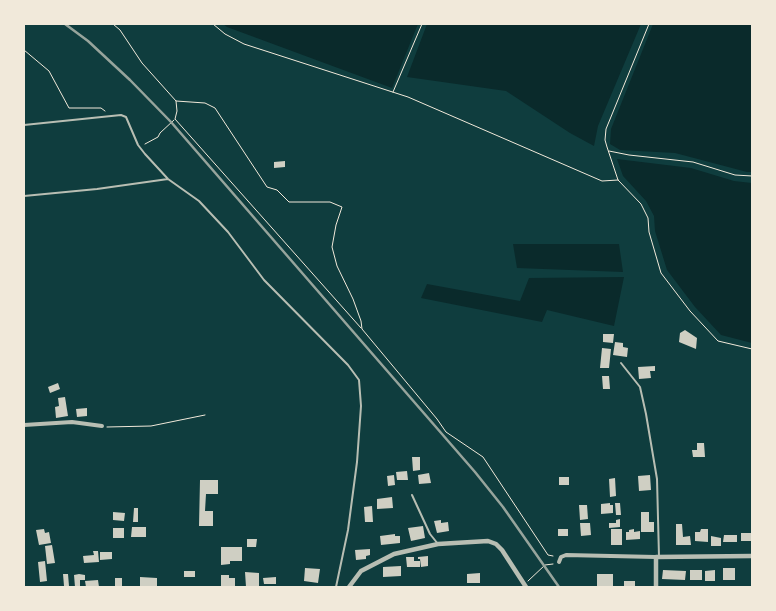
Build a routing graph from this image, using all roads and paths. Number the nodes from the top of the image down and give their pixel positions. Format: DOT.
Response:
graph roads {
  1 [pos="113,24"];
  2 [pos="213,24"];
  3 [pos="422,24"];
  4 [pos="649,24"];
  5 [pos="24,50"];
  6 [pos="393,92"];
  7 [pos="176,101"];
  8 [pos="111,117"];
  9 [pos="175,119"];
  10 [pos="24,125"];
  11 [pos="140,147"];
  12 [pos="608,151"];
  13 [pos="752,176"];
  14 [pos="168,179"];
  15 [pos="618,180"];
  16 [pos="24,196"];
  17 [pos="362,329"];
  18 [pos="752,349"];
  19 [pos="621,363"];
  20 [pos="206,415"];
  21 [pos="24,425"];
  22 [pos="102,426"];
  23 [pos="412,495"];
  24 [pos="438,544"];
  25 [pos="752,556"];
  26 [pos="658,557"];
  27 [pos="560,560"];
  28 [pos="554,564"];
  29 [pos="528,581"];
  30 [pos="336,587"];
  31 [pos="349,587"];
  32 [pos="526,587"];
  33 [pos="656,587"];
  1 -- 7 [label="path"];
  2 -- 6 [label="path"];
  3 -- 6 [label="path"];
  4 -- 12 [label="path"];
  5 -- 8 [label="path"];
  6 -- 15 [label="path"];
  7 -- 9 [label="path"];
  7 -- 17 [label="path"];
  8 -- 10 [label="lane"];
  8 -- 11 [label="lane"];
  9 -- 11 [label="path"];
  9 -- 17 [label="path"];
  11 -- 14 [label="lane"];
  12 -- 13 [label="path"];
  12 -- 15 [label="path"];
  14 -- 16 [label="lane"];
  14 -- 30 [label="lane"];
  15 -- 18 [label="path"];
  17 -- 27 [label="path"];
  19 -- 26 [label="lane"];
  20 -- 22 [label="path"];
  21 -- 22 [label="street"];
  23 -- 24 [label="lane"];
  24 -- 31 [label="street"];
  24 -- 32 [label="street"];
  25 -- 26 [label="street"];
  26 -- 27 [label="street"];
  26 -- 33 [label="street"];
  28 -- 29 [label="path"];
}
